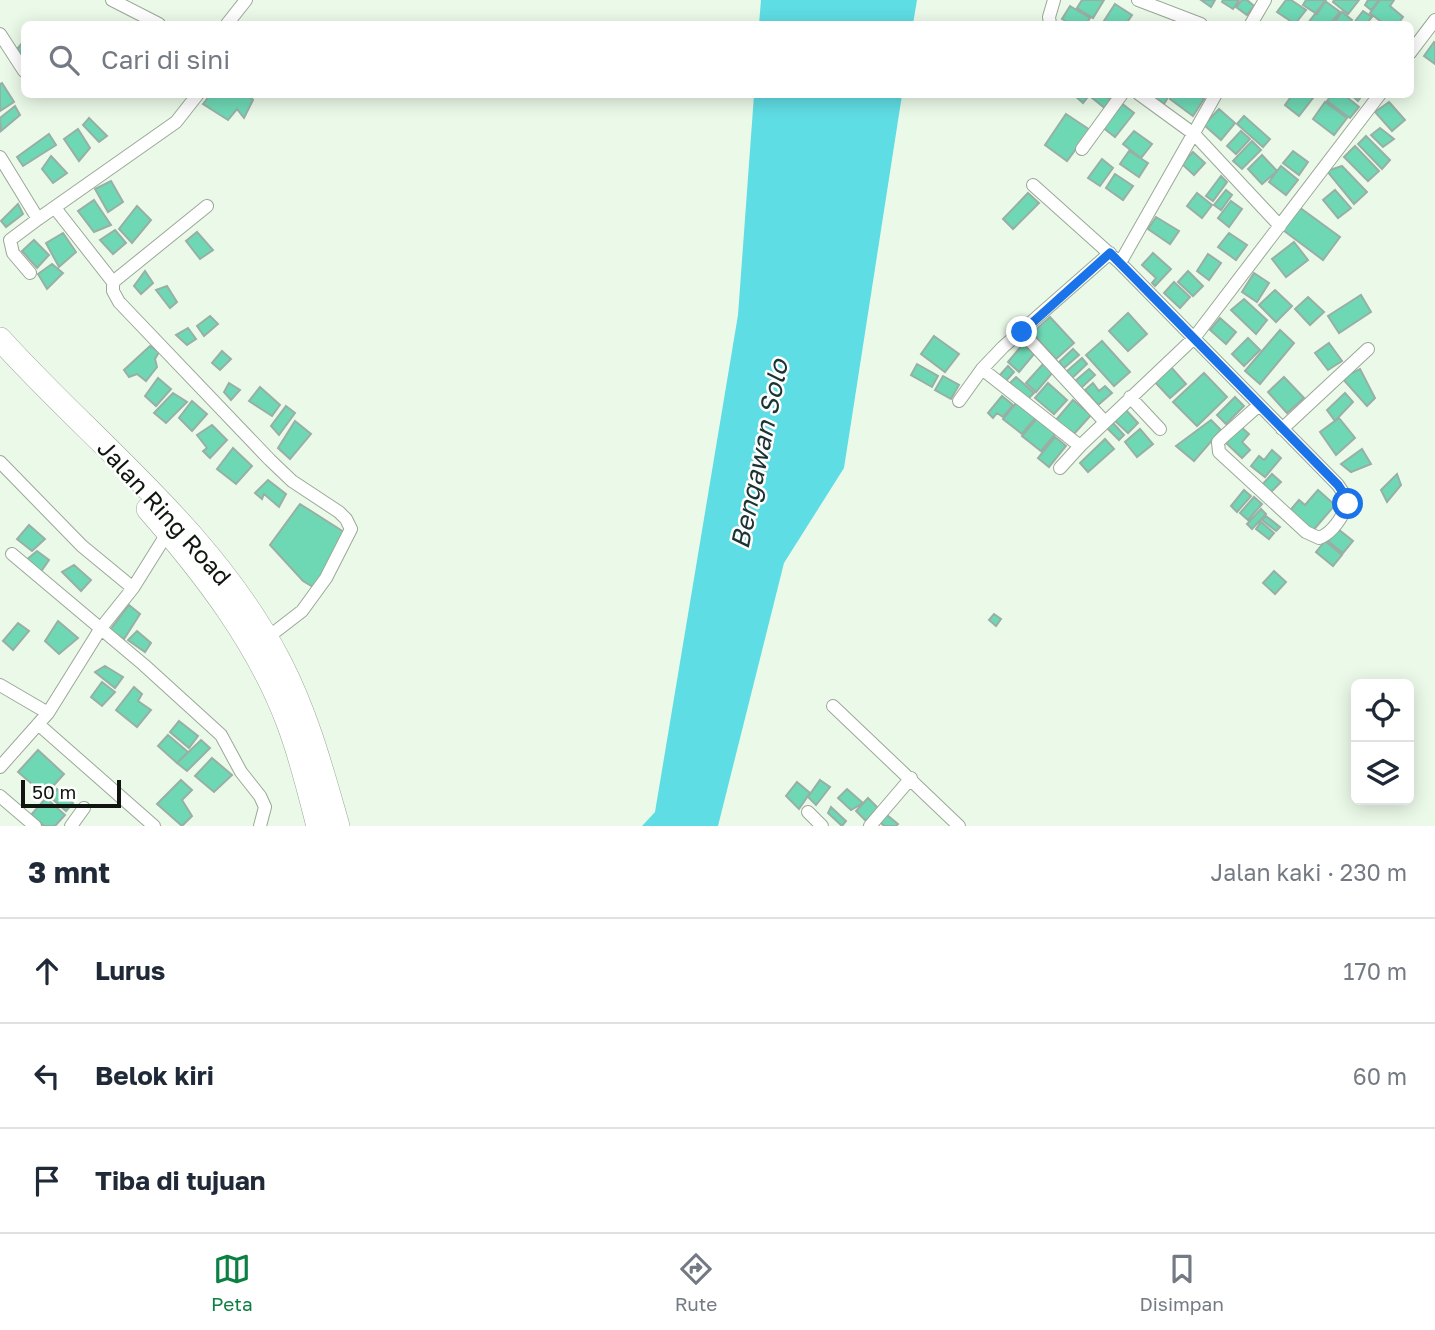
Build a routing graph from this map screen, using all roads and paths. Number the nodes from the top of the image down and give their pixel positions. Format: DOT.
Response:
graph roads {
  1 [pos="112,0"];
  2 [pos="246,0"];
  3 [pos="1054,0"];
  4 [pos="1138,0"];
  5 [pos="1265,0"];
  6 [pos="1156,4"];
  7 [pos="1435,20"];
  8 [pos="153,21"];
  9 [pos="230,21"];
  10 [pos="1050,21"];
  11 [pos="1194,21"];
  12 [pos="1253,21"];
  13 [pos="0,34"];
  14 [pos="1414,48"];
  15 [pos="21,66"];
  16 [pos="195,98"];
  17 [pos="1119,98"];
  18 [pos="1144,98"];
  19 [pos="1214,98"];
  20 [pos="1377,98"];
  21 [pos="1194,134"];
  22 [pos="1082,149"];
  23 [pos="0,157"];
  24 [pos="1033,185"];
  25 [pos="207,206"];
  26 [pos="55,208"];
  27 [pos="38,219"];
  28 [pos="1280,226"];
  29 [pos="1110,253"];
  30 [pos="1120,263"];
  31 [pos="30,273"];
  32 [pos="113,282"];
  33 [pos="1022,332"];
  34 [pos="1194,338"];
  35 [pos="0,339"];
  36 [pos="1368,349"];
  37 [pos="0,360"];
  38 [pos="982,369"];
  39 [pos="1130,397"];
  40 [pos="959,401"];
  41 [pos="1258,406"];
  42 [pos="1105,422"];
  43 [pos="1160,429"];
  44 [pos="1282,429"];
  45 [pos="1080,446"];
  46 [pos="0,462"];
  47 [pos="1060,468"];
  48 [pos="168,532"];
  49 [pos="12,554"];
  50 [pos="133,587"];
  51 [pos="101,628"];
  52 [pos="267,638"];
  53 [pos="0,685"];
  54 [pos="833,706"];
  55 [pos="48,713"];
  56 [pos="38,724"];
  57 [pos="0,767"];
  58 [pos="911,778"];
  59 [pos="0,796"];
  60 [pos="84,808"];
  61 [pos="808,812"];
  62 [pos="35,826"];
  63 [pos="71,826"];
  64 [pos="154,826"];
  65 [pos="260,826"];
  66 [pos="318,826"];
  67 [pos="338,826"];
  68 [pos="822,826"];
  69 [pos="870,826"];
  70 [pos="959,826"];
  1 -- 8 [label="street"];
  2 -- 9 [label="street"];
  3 -- 10 [label="street"];
  4 -- 6 [label="street"];
  5 -- 12 [label="street"];
  6 -- 11 [label="street"];
  7 -- 14 [label="street"];
  13 -- 15 [label="street"];
  16 -- 26 [label="street"];
  17 -- 22 [label="street"];
  18 -- 21 [label="street"];
  19 -- 21 [label="street"];
  20 -- 28 [label="street"];
  21 -- 28 [label="street"];
  21 -- 30 [label="street"];
  23 -- 27 [label="street"];
  24 -- 29 [label="street"];
  25 -- 32 [label="street"];
  26 -- 27 [label="street"];
  26 -- 32 [label="street"];
  27 -- 31 [label="street"];
  28 -- 34 [label="street"];
  29 -- 30 [label="street"];
  29 -- 33 [label="street"];
  30 -- 34 [label="street"];
  32 -- 52 [label="street"];
  33 -- 38 [label="street"];
  33 -- 42 [label="street"];
  34 -- 39 [label="street"];
  34 -- 41 [label="street"];
  35 -- 52 [label="highway, Jalan Ring Road"];
  36 -- 44 [label="street"];
  37 -- 48 [label="highway, Jalan Ring Road"];
  38 -- 40 [label="street"];
  38 -- 45 [label="street"];
  39 -- 42 [label="street"];
  39 -- 43 [label="street"];
  41 -- 44 [label="street"];
  41 -- 44 [label="street"];
  42 -- 45 [label="street"];
  45 -- 47 [label="street"];
  46 -- 50 [label="street"];
  48 -- 50 [label="street"];
  48 -- 66 [label="highway, Jalan Ring Road"];
  49 -- 51 [label="street"];
  50 -- 51 [label="street"];
  51 -- 55 [label="street"];
  51 -- 65 [label="street"];
  52 -- 67 [label="highway, Jalan Ring Road"];
  53 -- 55 [label="street"];
  54 -- 58 [label="street"];
  55 -- 56 [label="street"];
  56 -- 57 [label="street"];
  56 -- 64 [label="street"];
  58 -- 69 [label="street"];
  58 -- 70 [label="street"];
  59 -- 62 [label="street"];
  60 -- 63 [label="street"];
  61 -- 68 [label="street"];
}
